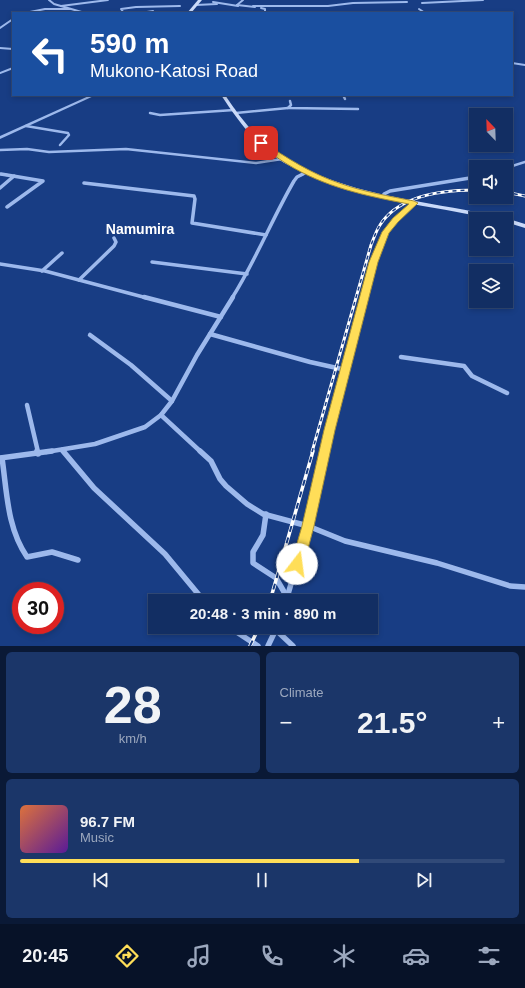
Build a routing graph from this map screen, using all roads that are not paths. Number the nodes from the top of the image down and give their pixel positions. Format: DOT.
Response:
graph roads {
  1 [pos="49,0"];
  2 [pos="108,0"];
  3 [pos="200,0"];
  4 [pos="243,0"];
  5 [pos="400,0"];
  6 [pos="484,0"];
  7 [pos="396,1"];
  8 [pos="213,2"];
  9 [pos="271,2"];
  10 [pos="407,2"];
  11 [pos="422,3"];
  12 [pos="219,4"];
  13 [pos="196,5"];
  14 [pos="62,6"];
  15 [pos="180,6"];
  16 [pos="238,6"];
  17 [pos="253,6"];
  18 [pos="267,6"];
  19 [pos="70,9"];
  20 [pos="419,10"];
  21 [pos="153,11"];
  22 [pos="31,12"];
  23 [pos="81,12"];
  24 [pos="123,12"];
  25 [pos="147,12"];
  26 [pos="190,12"];
  27 [pos="264,12"];
  28 [pos="423,12"];
  29 [pos="12,19"];
  30 [pos="0,28"];
  31 [pos="0,48"];
  32 [pos="12,49"];
  33 [pos="513,63"];
  34 [pos="525,65"];
  35 [pos="12,68"];
  36 [pos="0,73"];
  37 [pos="92,96"];
  38 [pos="224,96"];
  39 [pos="290,102"];
  40 [pos="309,105"];
  41 [pos="288,108"];
  42 [pos="308,109"];
  43 [pos="358,109"];
  44 [pos="235,111"];
  45 [pos="150,113"];
  46 [pos="26,126"];
  47 [pos="0,138"];
  48 [pos="60,145"];
  49 [pos="0,150"];
  50 [pos="283,158"];
  51 [pos="524,162"];
  52 [pos="513,166"];
  53 [pos="307,172"];
  54 [pos="0,174"];
  55 [pos="14,176"];
  56 [pos="469,178"];
  57 [pos="84,183"];
  58 [pos="0,188"];
  59 [pos="383,197"];
  60 [pos="414,203"];
  61 [pos="7,207"];
  62 [pos="469,213"];
  63 [pos="513,222"];
  64 [pos="525,226"];
  65 [pos="266,235"];
  66 [pos="114,238"];
  67 [pos="62,253"];
  68 [pos="152,262"];
  69 [pos="0,264"];
  70 [pos="42,271"];
  71 [pos="247,274"];
  72 [pos="79,280"];
  73 [pos="221,317"];
  74 [pos="210,334"];
  75 [pos="90,335"];
  76 [pos="401,357"];
  77 [pos="346,370"];
  78 [pos="507,393"];
  79 [pos="172,401"];
  80 [pos="27,405"];
  81 [pos="161,415"];
  82 [pos="62,450"];
  83 [pos="38,454"];
  84 [pos="1,458"];
  85 [pos="266,514"];
  86 [pos="308,526"];
  87 [pos="78,560"];
  88 [pos="525,587"];
  89 [pos="198,594"];
  90 [pos="284,594"];
  91 [pos="288,594"];
  92 [pos="238,634"];
  93 [pos="273,634"];
  94 [pos="282,634"];
  95 [pos="258,646"];
  96 [pos="268,646"];
  97 [pos="293,646"];
  1 -- 14 [label="street"];
  2 -- 14 [label="street"];
  3 -- 13 [label="main road"];
  4 -- 16 [label="street"];
  5 -- 7 [label="street"];
  6 -- 11 [label="street"];
  7 -- 10 [label="street"];
  7 -- 18 [label="street"];
  8 -- 12 [label="street"];
  9 -- 18 [label="street"];
  12 -- 13 [label="street"];
  12 -- 16 [label="street"];
  13 -- 26 [label="main road"];
  14 -- 19 [label="street"];
  15 -- 24 [label="street"];
  16 -- 17 [label="street"];
  17 -- 18 [label="street"];
  17 -- 27 [label="street"];
  19 -- 22 [label="street"];
  19 -- 23 [label="street"];
  20 -- 28 [label="street"];
  21 -- 25 [label="street"];
  29 -- 30 [label="street"];
  31 -- 32 [label="street"];
  33 -- 34 [label="street"];
  35 -- 36 [label="street"];
  37 -- 46 [label="street"];
  38 -- 44 [label="main road"];
  39 -- 41 [label="street"];
  40 -- 42 [label="street"];
  41 -- 42 [label="street"];
  41 -- 44 [label="street"];
  42 -- 43 [label="street"];
  44 -- 45 [label="street"];
  44 -- 50 [label="main road"];
  46 -- 47 [label="street"];
  46 -- 48 [label="street"];
  49 -- 50 [label="street"];
  50 -- 53 [label="main road"];
  51 -- 52 [label="street"];
  53 -- 59 [label="main road"];
  53 -- 65 [label="street"];
  54 -- 55 [label="street"];
  55 -- 58 [label="street"];
  55 -- 61 [label="street"];
  56 -- 59 [label="street"];
  57 -- 65 [label="street"];
  59 -- 60 [label="main road"];
  60 -- 62 [label="main road"];
  60 -- 77 [label="street"];
  63 -- 64 [label="main road"];
  65 -- 71 [label="street"];
  66 -- 72 [label="street"];
  67 -- 70 [label="street"];
  68 -- 71 [label="street"];
  69 -- 70 [label="street"];
  70 -- 72 [label="street"];
  71 -- 73 [label="street"];
  72 -- 73 [label="street"];
  73 -- 74 [label="street"];
  74 -- 77 [label="street"];
  74 -- 79 [label="street"];
  75 -- 79 [label="street"];
  76 -- 78 [label="street"];
  77 -- 86 [label="street"];
  79 -- 81 [label="street"];
  80 -- 83 [label="street"];
  81 -- 82 [label="street"];
  81 -- 85 [label="street"];
  82 -- 83 [label="street"];
  82 -- 89 [label="street"];
  83 -- 84 [label="street"];
  84 -- 87 [label="street"];
  85 -- 86 [label="street"];
  85 -- 90 [label="street"];
  86 -- 88 [label="street"];
  86 -- 91 [label="street"];
  92 -- 95 [label="street"];
  93 -- 96 [label="street"];
  94 -- 97 [label="street"];
}
